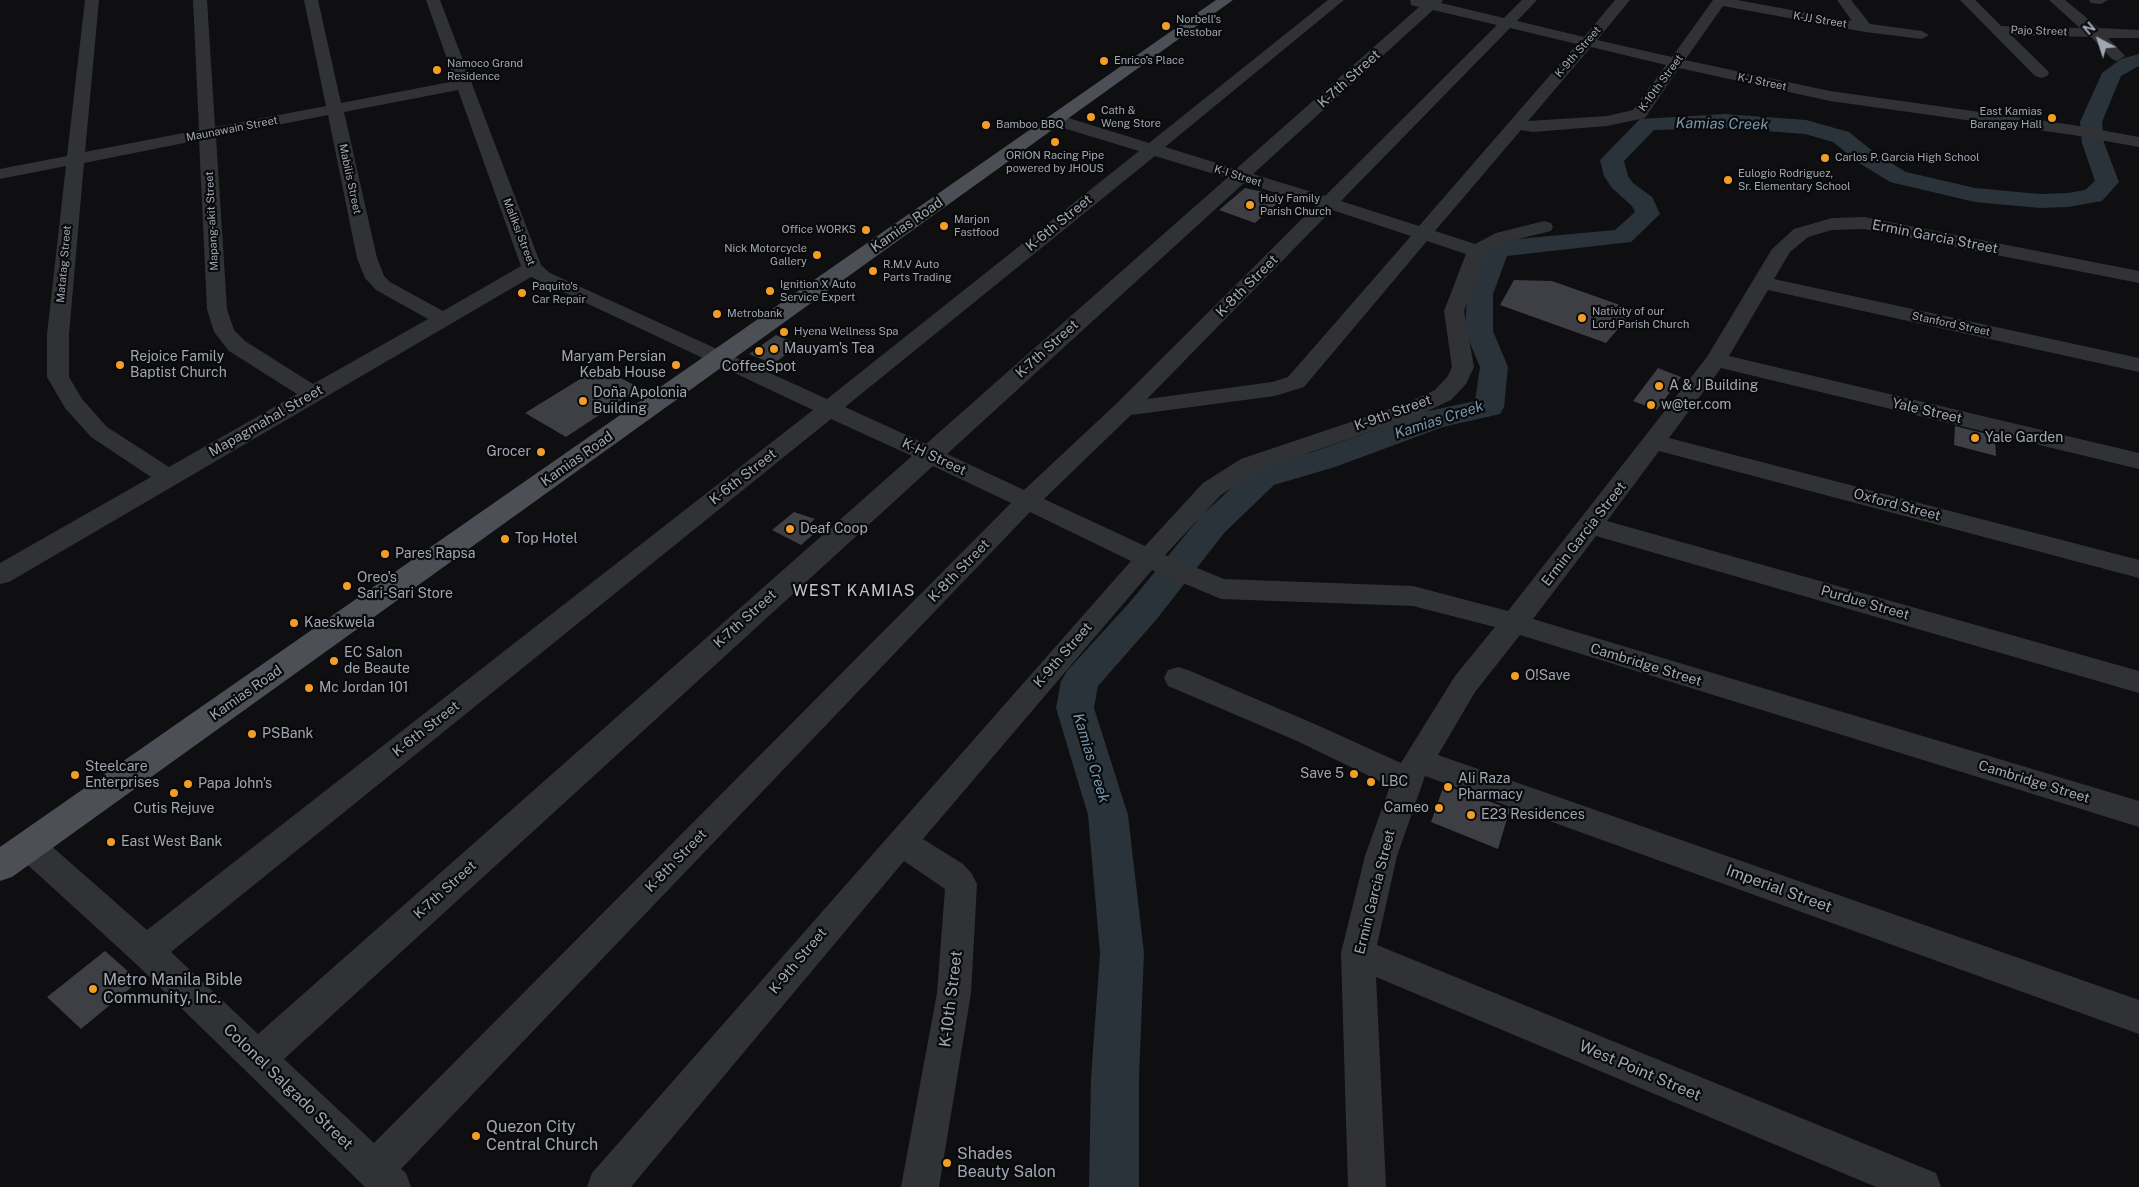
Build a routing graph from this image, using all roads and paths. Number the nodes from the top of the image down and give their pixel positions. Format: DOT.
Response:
graph roads {
  1 [pos="92,0"];
  2 [pos="200,0"];
  3 [pos="311,0"];
  4 [pos="433,0"];
  5 [pos="1226,0"];
  6 [pos="1338,0"];
  7 [pos="1530,0"];
  8 [pos="1623,0"];
  9 [pos="1844,0"];
  10 [pos="1967,0"];
  11 [pos="2056,0"];
  12 [pos="2096,0"];
  13 [pos="2101,0"];
  14 [pos="1719,1"];
  15 [pos="1425,2"];
  16 [pos="1507,23"];
  17 [pos="1865,28"];
  18 [pos="2000,30"];
  19 [pos="2095,33"];
  20 [pos="2139,34"];
  21 [pos="1922,35"];
  22 [pos="1587,42"];
  23 [pos="2118,56"];
  24 [pos="1676,62"];
  25 [pos="2041,73"];
  26 [pos="464,84"];
  27 [pos="335,110"];
  28 [pos="1056,120"];
  29 [pos="1517,124"];
  30 [pos="207,134"];
  31 [pos="2139,142"];
  32 [pos="1151,148"];
  33 [pos="74,160"];
  34 [pos="0,174"];
  35 [pos="1240,177"];
  36 [pos="1330,203"];
  37 [pos="1544,227"];
  38 [pos="1422,233"];
  39 [pos="1477,251"];
  40 [pos="532,268"];
  41 [pos="2139,277"];
  42 [pos="1763,283"];
  43 [pos="443,319"];
  44 [pos="719,359"];
  45 [pos="1716,360"];
  46 [pos="2139,365"];
  47 [pos="313,394"];
  48 [pos="829,409"];
  49 [pos="1124,409"];
  50 [pos="1655,442"];
  51 [pos="928,454"];
  52 [pos="2139,461"];
  53 [pos="169,478"];
  54 [pos="1026,502"];
  55 [pos="1590,525"];
  56 [pos="1153,561"];
  57 [pos="2139,569"];
  58 [pos="0,575"];
  59 [pos="1514,624"];
  60 [pos="1178,678"];
  61 [pos="2139,682"];
  62 [pos="1413,770"];
  63 [pos="2139,814"];
  64 [pos="901,842"];
  65 [pos="29,846"];
  66 [pos="0,866"];
  67 [pos="146,951"];
  68 [pos="1358,954"];
  69 [pos="2139,1017"];
  70 [pos="257,1060"];
  71 [pos="383,1178"];
  72 [pos="606,1187"];
  73 [pos="920,1187"];
  74 [pos="1367,1187"];
  75 [pos="1922,1187"];
  1 -- 33 [label="street, Matatag Street"];
  2 -- 30 [label="street, Mapang-akit Street"];
  3 -- 27 [label="street, Mabilis Street"];
  4 -- 26 [label="street, Maliksi Street"];
  5 -- 28 [label="main road, Kamias Road"];
  6 -- 32 [label="street, K-6th Street"];
  7 -- 16 [label="street, K-8th Street"];
  8 -- 22 [label="street, K-9th Street"];
  9 -- 17 [label="street"];
  10 -- 18 [label="street"];
  11 -- 19 [label="street"];
  12 -- 13 [label="street"];
  14 -- 17 [label="street, K-JJ Street"];
  14 -- 24 [label="street, K-10th Street"];
  15 -- 16 [label="street, K-J Street"];
  15 -- 35 [label="street, K-7th Street"];
  16 -- 22 [label="street, K-J Street"];
  16 -- 36 [label="street, K-8th Street"];
  17 -- 21 [label="street, K-JJ Street"];
  18 -- 19 [label="street, Pajo Street"];
  18 -- 25 [label="street"];
  19 -- 20 [label="street, Pajo Street"];
  19 -- 23 [label="street"];
  22 -- 24 [label="street, K-J Street"];
  22 -- 29 [label="street, K-9th Street"];
  24 -- 29 [label="street, K-10th Street"];
  24 -- 31 [label="street, K-J Street"];
  26 -- 27 [label="street, Maunawain Street"];
  26 -- 40 [label="street, Maliksi Street"];
  27 -- 30 [label="street, Maunawain Street"];
  27 -- 43 [label="street, Mabilis Street"];
  28 -- 32 [label="street, K-I Street"];
  28 -- 44 [label="main road, Kamias Road"];
  29 -- 38 [label="street, K-9th Street"];
  30 -- 33 [label="street, Maunawain Street"];
  30 -- 47 [label="street, Mapang-akit Street"];
  32 -- 35 [label="street, K-I Street"];
  32 -- 48 [label="street, K-6th Street"];
  33 -- 34 [label="street, Maunawain Street"];
  33 -- 53 [label="street, Matatag Street"];
  35 -- 36 [label="street, K-I Street"];
  35 -- 51 [label="street, K-7th Street"];
  36 -- 38 [label="street, K-I Street"];
  36 -- 49 [label="street, K-8th Street"];
  37 -- 39 [label="street"];
  38 -- 39 [label="street, K-I Street"];
  38 -- 49 [label="street, K-9th Street"];
  39 -- 56 [label="street, K-9th Street"];
  40 -- 43 [label="street, Mapagmahal Street"];
  40 -- 44 [label="street, Maliksi Street"];
  41 -- 42 [label="street, Ermin Garcia Street"];
  42 -- 45 [label="street, Ermin Garcia Street"];
  42 -- 46 [label="street, Stanford Street"];
  43 -- 47 [label="street, Mapagmahal Street"];
  44 -- 48 [label="street, K-H Street"];
  44 -- 65 [label="main road, Kamias Road"];
  45 -- 50 [label="street, Ermin Garcia Street"];
  45 -- 52 [label="street, Yale Street"];
  47 -- 53 [label="street, Mapagmahal Street"];
  48 -- 51 [label="street, K-H Street"];
  48 -- 67 [label="street, K-6th Street"];
  49 -- 54 [label="street, K-8th Street"];
  50 -- 55 [label="street, Ermin Garcia Street"];
  50 -- 57 [label="street, Oxford Street"];
  51 -- 54 [label="street, K-H Street"];
  51 -- 70 [label="street, K-7th Street"];
  53 -- 58 [label="street, Mapagmahal Street"];
  54 -- 56 [label="street, K-H Street"];
  54 -- 71 [label="street, K-8th Street"];
  55 -- 59 [label="street, Ermin Garcia Street"];
  55 -- 61 [label="street, Purdue Street"];
  56 -- 59 [label="street, Cambridge Street"];
  56 -- 64 [label="street, K-9th Street"];
  59 -- 62 [label="street, Ermin Garcia Street"];
  59 -- 63 [label="street, Cambridge Street"];
  60 -- 62 [label="street, Imperial Street"];
  62 -- 68 [label="street, Ermin Garcia Street"];
  62 -- 69 [label="street, Imperial Street"];
  64 -- 72 [label="street, K-9th Street"];
  64 -- 73 [label="street, K-10th Street"];
  65 -- 66 [label="main road, Kamias Road"];
  65 -- 67 [label="street, Colonel Salgado Street"];
  67 -- 70 [label="street, Colonel Salgado Street"];
  68 -- 74 [label="street, Ermin Garcia Street"];
  68 -- 75 [label="street, West Point Street"];
  70 -- 71 [label="street, Colonel Salgado Street"];
}
